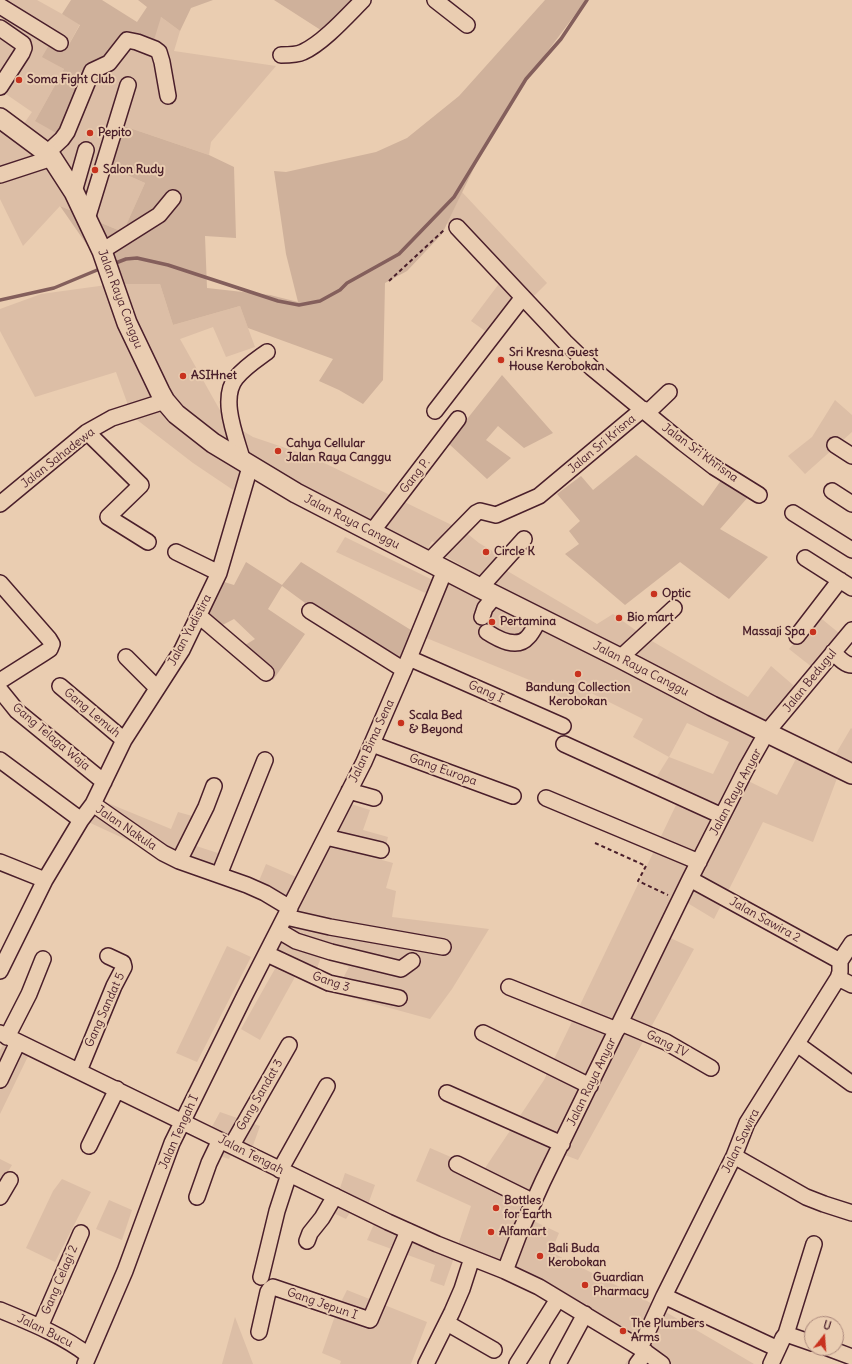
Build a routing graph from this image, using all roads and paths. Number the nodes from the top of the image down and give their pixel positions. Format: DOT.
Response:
graph roads {
  1 [pos="363,0"];
  2 [pos="435,0"];
  3 [pos="0,6"];
  4 [pos="467,25"];
  5 [pos="0,28"];
  6 [pos="60,43"];
  7 [pos="281,55"];
  8 [pos="128,85"];
  9 [pos="0,87"];
  10 [pos="168,96"];
  11 [pos="0,118"];
  12 [pos="86,150"];
  13 [pos="49,155"];
  14 [pos="0,175"];
  15 [pos="74,192"];
  16 [pos="173,198"];
  17 [pos="87,219"];
  18 [pos="457,228"];
  19 [pos="102,251"];
  20 [pos="389,281"];
  21 [pos="522,297"];
  22 [pos="267,352"];
  23 [pos="669,392"];
  24 [pos="165,401"];
  25 [pos="435,411"];
  26 [pos="645,411"];
  27 [pos="458,419"];
  28 [pos="87,432"];
  29 [pos="835,445"];
  30 [pos="852,456"];
  31 [pos="247,464"];
  32 [pos="832,491"];
  33 [pos="759,495"];
  34 [pos="0,504"];
  35 [pos="852,504"];
  36 [pos="793,513"];
  37 [pos="371,533"];
  38 [pos="524,539"];
  39 [pos="148,542"];
  40 [pos="852,550"];
  41 [pos="176,552"];
  42 [pos="805,558"];
  43 [pos="437,566"];
  44 [pos="219,573"];
  45 [pos="0,583"];
  46 [pos="846,584"];
  47 [pos="488,592"];
  48 [pos="674,608"];
  49 [pos="310,611"];
  50 [pos="198,616"];
  51 [pos="482,617"];
  52 [pos="540,618"];
  53 [pos="852,630"];
  54 [pos="487,632"];
  55 [pos="797,636"];
  56 [pos="833,652"];
  57 [pos="126,657"];
  58 [pos="620,658"];
  59 [pos="407,664"];
  60 [pos="852,665"];
  61 [pos="266,673"];
  62 [pos="0,681"];
  63 [pos="60,686"];
  64 [pos="157,688"];
  65 [pos="0,690"];
  66 [pos="563,726"];
  67 [pos="768,732"];
  68 [pos="124,740"];
  69 [pos="372,744"];
  70 [pos="564,744"];
  71 [pos="0,760"];
  72 [pos="265,760"];
  73 [pos="852,774"];
  74 [pos="104,782"];
  75 [pos="214,786"];
  76 [pos="349,790"];
  77 [pos="513,796"];
  78 [pos="374,798"];
  79 [pos="546,798"];
  80 [pos="93,804"];
  81 [pos="722,816"];
  82 [pos="81,820"];
  83 [pos="326,837"];
  84 [pos="596,843"];
  85 [pos="381,850"];
  86 [pos="179,861"];
  87 [pos="0,862"];
  88 [pos="699,862"];
  89 [pos="219,875"];
  90 [pos="690,879"];
  91 [pos="45,880"];
  92 [pos="680,901"];
  93 [pos="288,912"];
  94 [pos="279,931"];
  95 [pos="852,943"];
  96 [pos="443,947"];
  97 [pos="267,954"];
  98 [pos="108,956"];
  99 [pos="43,959"];
  100 [pos="412,961"];
  101 [pos="840,961"];
  102 [pos="0,971"];
  103 [pos="838,978"];
  104 [pos="852,985"];
  105 [pos="509,987"];
  106 [pos="399,998"];
  107 [pos="619,1026"];
  108 [pos="483,1033"];
  109 [pos="8,1037"];
  110 [pos="797,1044"];
  111 [pos="289,1045"];
  112 [pos="711,1068"];
  113 [pos="79,1071"];
  114 [pos="0,1080"];
  115 [pos="852,1084"];
  116 [pos="327,1086"];
  117 [pos="590,1086"];
  118 [pos="117,1089"];
  119 [pos="447,1093"];
  120 [pos="182,1121"];
  121 [pos="226,1143"];
  122 [pos="562,1144"];
  123 [pos="89,1146"];
  124 [pos="734,1156"];
  125 [pos="457,1164"];
  126 [pos="285,1172"];
  127 [pos="10,1180"];
  128 [pos="335,1196"];
  129 [pos="0,1197"];
  130 [pos="197,1197"];
  131 [pos="534,1202"];
  132 [pos="852,1213"];
  133 [pos="408,1231"];
  134 [pos="81,1233"];
  135 [pos="307,1241"];
  136 [pos="814,1244"];
  137 [pos="472,1258"];
  138 [pos="505,1271"];
  139 [pos="261,1277"];
  140 [pos="664,1296"];
  141 [pos="558,1298"];
  142 [pos="0,1310"];
  143 [pos="585,1314"];
  144 [pos="447,1323"];
  145 [pos="40,1327"];
  146 [pos="259,1332"];
  147 [pos="786,1334"];
  148 [pos="804,1340"];
  149 [pos="778,1349"];
  150 [pos="494,1350"];
  151 [pos="643,1350"];
  152 [pos="87,1359"];
  153 [pos="426,1364"];
  154 [pos="517,1364"];
  155 [pos="558,1364"];
  156 [pos="637,1364"];
  157 [pos="662,1364"];
  158 [pos="771,1364"];
  1 -- 7 [label="street"];
  2 -- 4 [label="street"];
  3 -- 6 [label="street"];
  5 -- 9 [label="street"];
  8 -- 17 [label="street"];
  10 -- 13 [label="street"];
  11 -- 13 [label="main road, Jalan Raya Canggu"];
  12 -- 15 [label="street"];
  13 -- 14 [label="street"];
  13 -- 15 [label="main road, Jalan Raya Canggu"];
  15 -- 17 [label="main road, Jalan Raya Canggu"];
  16 -- 19 [label="street"];
  17 -- 19 [label="main road, Jalan Raya Canggu"];
  18 -- 20 [label="path"];
  18 -- 21 [label="street, Jalan Sri Krisna"];
  19 -- 24 [label="main road, Jalan Raya Canggu"];
  21 -- 25 [label="street"];
  21 -- 26 [label="street, Jalan Sri Krisna"];
  22 -- 31 [label="street"];
  23 -- 26 [label="street"];
  24 -- 28 [label="street, Jalan Sahadewa"];
  24 -- 31 [label="main road, Jalan Raya Canggu"];
  26 -- 33 [label="street, Jalan Sri Khrisna"];
  26 -- 43 [label="street, Jalan Sri Krisna"];
  27 -- 37 [label="street, Gang P."];
  28 -- 34 [label="street, Jalan Sahadewa"];
  28 -- 39 [label="street"];
  29 -- 30 [label="street"];
  31 -- 37 [label="main road, Jalan Raya Canggu"];
  31 -- 44 [label="street, Jalan Yudistira"];
  32 -- 35 [label="street"];
  36 -- 40 [label="street"];
  37 -- 43 [label="main road, Jalan Raya Canggu"];
  38 -- 47 [label="street"];
  41 -- 44 [label="street"];
  42 -- 46 [label="street"];
  43 -- 47 [label="main road, Jalan Raya Canggu"];
  43 -- 59 [label="street, Jalan Bima Sena"];
  44 -- 50 [label="street, Jalan Yudistira"];
  45 -- 62 [label="street"];
  46 -- 55 [label="street"];
  47 -- 51 [label="street"];
  47 -- 52 [label="main road, Jalan Raya Canggu"];
  48 -- 58 [label="street"];
  49 -- 59 [label="street, Gang I"];
  50 -- 61 [label="street"];
  50 -- 64 [label="street, Jalan Yudistira"];
  52 -- 54 [label="street"];
  52 -- 58 [label="main road, Jalan Raya Canggu"];
  53 -- 56 [label="street, Jalan Bedugul"];
  56 -- 60 [label="street"];
  56 -- 67 [label="street, Jalan Bedugul"];
  57 -- 64 [label="street"];
  58 -- 67 [label="main road, Jalan Raya Canggu"];
  59 -- 66 [label="street, Gang I"];
  59 -- 69 [label="street, Jalan Bima Sena"];
  63 -- 68 [label="street, Gang Lemuh"];
  64 -- 68 [label="street, Jalan Yudistira"];
  65 -- 74 [label="street, Gang Telaga Waja"];
  67 -- 73 [label="main road, Jalan Raya Canggu"];
  67 -- 81 [label="street, Jalan Raya Anyar"];
  68 -- 74 [label="street, Jalan Yudistira"];
  69 -- 76 [label="street, Jalan Bima Sena"];
  69 -- 77 [label="street, Gang Europa"];
  70 -- 81 [label="street"];
  71 -- 82 [label="street"];
  72 -- 89 [label="street"];
  74 -- 80 [label="street, Jalan Yudistira"];
  75 -- 86 [label="street"];
  76 -- 78 [label="street"];
  76 -- 83 [label="street, Jalan Bima Sena"];
  79 -- 88 [label="street"];
  80 -- 82 [label="street, Jalan Nakula"];
  80 -- 86 [label="street, Jalan Nakula"];
  81 -- 88 [label="street, Jalan Raya Anyar"];
  82 -- 91 [label="street, Jalan Nakula"];
  83 -- 85 [label="street"];
  83 -- 93 [label="street, Jalan Bima Sena"];
  84 -- 92 [label="path"];
  86 -- 89 [label="street, Jalan Nakula"];
  87 -- 91 [label="street"];
  88 -- 90 [label="street, Jalan Raya Anyar"];
  89 -- 93 [label="street, Jalan Nakula"];
  90 -- 92 [label="street, Jalan Raya Anyar"];
  90 -- 101 [label="street, Jalan Sawira 2"];
  91 -- 102 [label="street, Jalan Nakula"];
  92 -- 107 [label="street, Jalan Raya Anyar"];
  93 -- 94 [label="street, Jalan Tengah I"];
  93 -- 96 [label="street, Jalan Nakula"];
  94 -- 97 [label="street, Jalan Tengah I"];
  94 -- 100 [label="street"];
  95 -- 101 [label="street, Jalan Sawira"];
  97 -- 106 [label="street, Gang 3"];
  97 -- 120 [label="street, Jalan Tengah I"];
  98 -- 113 [label="street, Gang Sandat 5"];
  99 -- 109 [label="street"];
  101 -- 103 [label="street, Jalan Sawira"];
  103 -- 104 [label="street"];
  103 -- 110 [label="street, Jalan Sawira"];
  105 -- 107 [label="street, Gang IV"];
  107 -- 112 [label="street, Gang IV"];
  107 -- 117 [label="street, Jalan Raya Anyar"];
  108 -- 117 [label="street"];
  109 -- 113 [label="street, Jalan Tengah"];
  109 -- 114 [label="street"];
  110 -- 115 [label="street"];
  110 -- 124 [label="street, Jalan Sawira"];
  111 -- 121 [label="street, Gang Sandat 3"];
  113 -- 118 [label="street, Jalan Tengah"];
  116 -- 126 [label="street"];
  117 -- 122 [label="street, Jalan Raya Anyar"];
  118 -- 120 [label="street, Jalan Tengah"];
  118 -- 123 [label="street"];
  119 -- 122 [label="street"];
  120 -- 121 [label="street, Jalan Tengah"];
  120 -- 152 [label="street, Jalan Tengah I"];
  121 -- 126 [label="street, Jalan Tengah"];
  121 -- 130 [label="street, Gang Sandat 3"];
  122 -- 131 [label="street, Jalan Raya Anyar"];
  124 -- 132 [label="street"];
  124 -- 140 [label="street, Jalan Sawira"];
  125 -- 131 [label="street"];
  126 -- 128 [label="street, Jalan Tengah"];
  126 -- 139 [label="street"];
  127 -- 129 [label="street"];
  128 -- 133 [label="street, Jalan Tengah"];
  128 -- 135 [label="street"];
  131 -- 138 [label="street, Jalan Raya Anyar"];
  133 -- 137 [label="street, Jalan Tengah"];
  133 -- 146 [label="street, Gang Jepun I"];
  134 -- 145 [label="street, Gang Celagi 2"];
  136 -- 147 [label="street"];
  137 -- 138 [label="street, Jalan Tengah"];
  137 -- 144 [label="street"];
  138 -- 141 [label="street"];
  140 -- 149 [label="street"];
  140 -- 151 [label="street, Jalan Sawira"];
  141 -- 143 [label="street"];
  141 -- 154 [label="street"];
  142 -- 145 [label="street, Jalan Bucu"];
  143 -- 151 [label="street"];
  143 -- 155 [label="street"];
  144 -- 150 [label="street"];
  144 -- 153 [label="street"];
  145 -- 152 [label="street, Jalan Bucu"];
  147 -- 148 [label="street"];
  147 -- 149 [label="street"];
  149 -- 158 [label="street"];
  151 -- 156 [label="street, Jalan Sawira"];
  151 -- 157 [label="street"];
}
